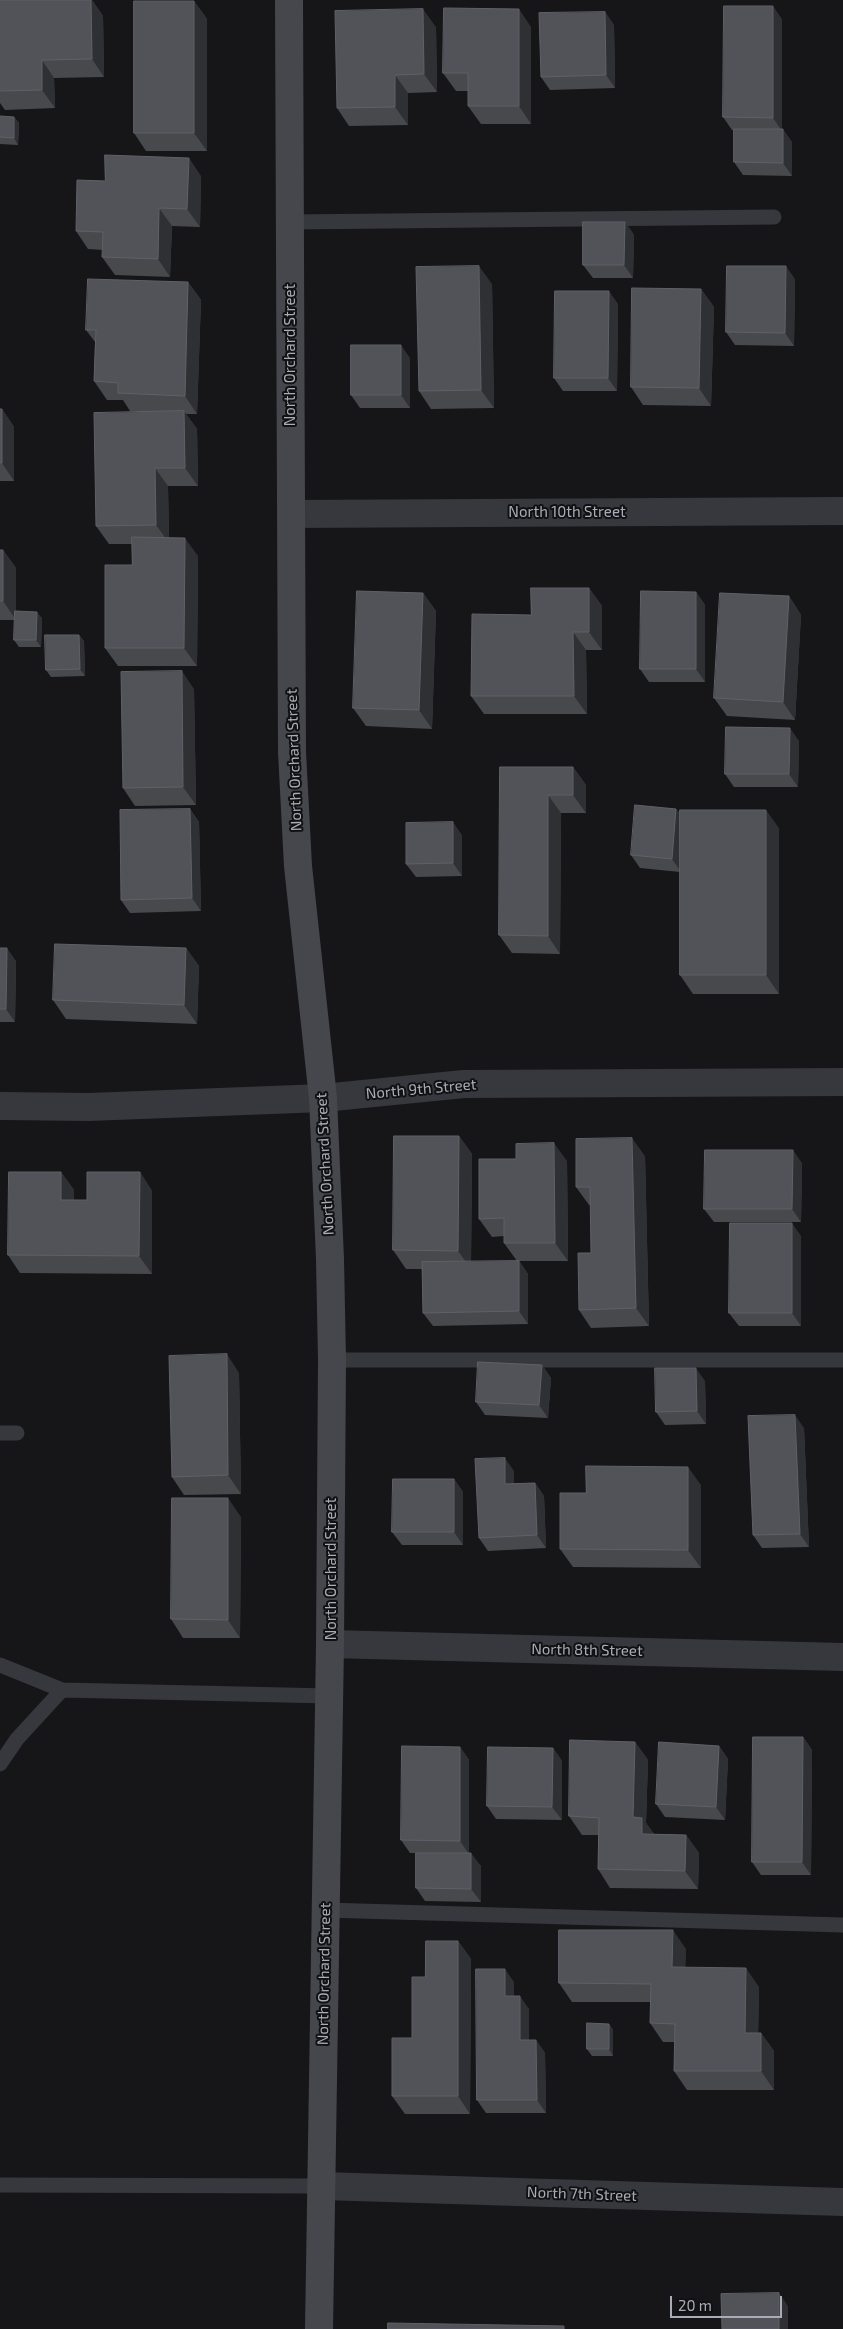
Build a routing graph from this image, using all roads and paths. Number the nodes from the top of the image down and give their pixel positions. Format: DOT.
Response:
graph roads {
  1 [pos="289,0"];
  2 [pos="774,218"];
  3 [pos="290,222"];
  4 [pos="843,511"];
  5 [pos="291,514"];
  6 [pos="843,1082"];
  7 [pos="323,1098"];
  8 [pos="0,1106"];
  9 [pos="332,1360"];
  10 [pos="843,1360"];
  11 [pos="0,1433"];
  12 [pos="18,1433"];
  13 [pos="330,1644"];
  14 [pos="843,1657"];
  15 [pos="0,1665"];
  16 [pos="62,1690"];
  17 [pos="329,1696"];
  18 [pos="0,1764"];
  19 [pos="325,1910"];
  20 [pos="843,1925"];
  21 [pos="0,2185"];
  22 [pos="322,2186"];
  23 [pos="843,2202"];
  24 [pos="319,2329"];
  1 -- 3 [label="street, North Orchard Street"];
  2 -- 3 [label="lane"];
  3 -- 5 [label="street, North Orchard Street"];
  4 -- 5 [label="street, North 10th Street"];
  5 -- 7 [label="street, North Orchard Street"];
  6 -- 7 [label="street, North 9th Street"];
  7 -- 8 [label="street, North 9th Street"];
  7 -- 9 [label="street, North Orchard Street"];
  9 -- 10 [label="lane"];
  9 -- 13 [label="street, North Orchard Street"];
  11 -- 12 [label="lane"];
  13 -- 14 [label="street, North 8th Street"];
  13 -- 17 [label="street, North Orchard Street"];
  15 -- 16 [label="lane"];
  16 -- 17 [label="lane"];
  16 -- 18 [label="lane"];
  17 -- 19 [label="street, North Orchard Street"];
  19 -- 20 [label="lane"];
  19 -- 22 [label="street, North Orchard Street"];
  21 -- 22 [label="lane"];
  22 -- 23 [label="street, North 7th Street"];
  22 -- 24 [label="street, North Orchard Street"];
}
